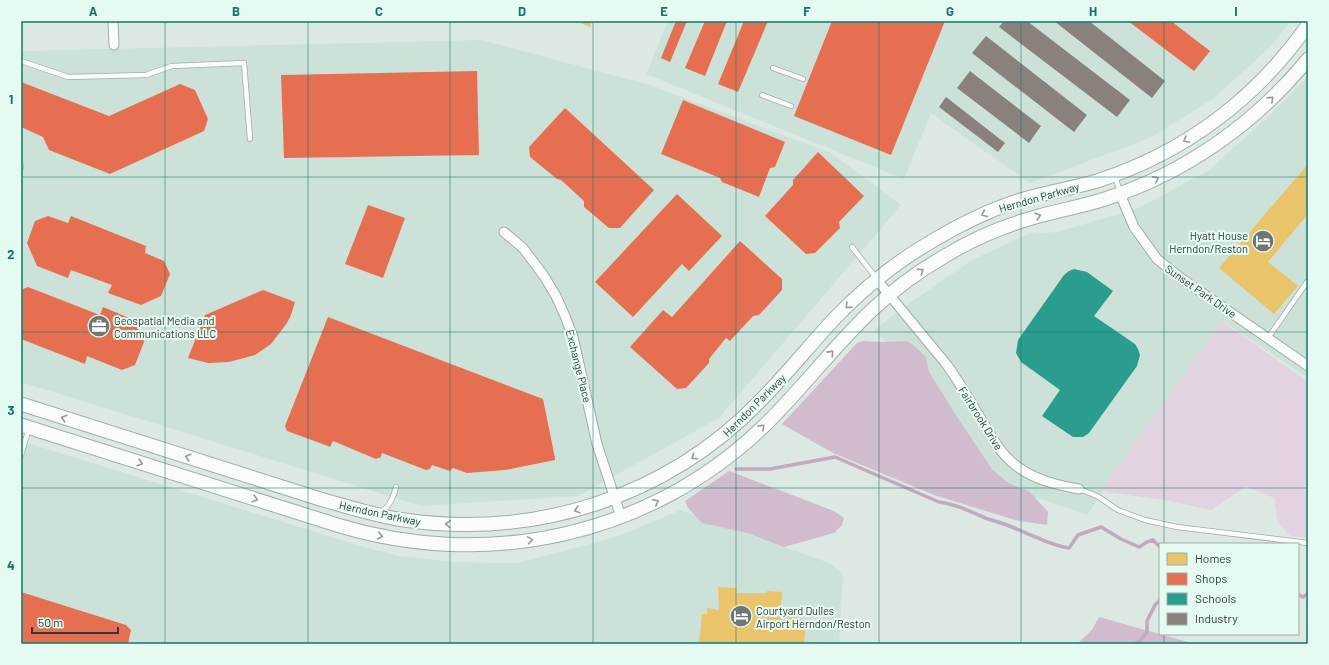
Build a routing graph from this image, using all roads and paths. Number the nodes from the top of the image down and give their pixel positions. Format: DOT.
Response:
graph roads {
  1 [pos="113,21"];
  2 [pos="1308,25"];
  3 [pos="114,45"];
  4 [pos="1308,59"];
  5 [pos="21,61"];
  6 [pos="773,68"];
  7 [pos="803,80"];
  8 [pos="762,94"];
  9 [pos="791,106"];
  10 [pos="250,139"];
  11 [pos="1115,174"];
  12 [pos="1120,194"];
  13 [pos="504,232"];
  14 [pos="852,247"];
  15 [pos="877,280"];
  16 [pos="1307,282"];
  17 [pos="889,294"];
  18 [pos="1268,338"];
  19 [pos="1308,366"];
  20 [pos="21,404"];
  21 [pos="25,427"];
  22 [pos="21,455"];
  23 [pos="225,469"];
  24 [pos="396,487"];
  25 [pos="218,488"];
  26 [pos="1079,489"];
  27 [pos="614,498"];
  28 [pos="377,515"];
  29 [pos="621,517"];
  30 [pos="1308,543"];
  1 -- 3 [label="street"];
  2 -- 11 [label="main road, Herndon Parkway, one-way"];
  12 -- 4 [label="main road, Herndon Parkway, one-way"];
  5 -- 10 [label="lane"];
  6 -- 7 [label="lane"];
  8 -- 9 [label="lane"];
  11 -- 12 [label="lane"];
  11 -- 15 [label="main road, Herndon Parkway, one-way"];
  17 -- 12 [label="main road, Herndon Parkway, one-way"];
  12 -- 18 [label="street, Sunset Park Drive"];
  13 -- 27 [label="street, Exchange Place"];
  14 -- 15 [label="lane"];
  15 -- 17 [label="street, Fairbrook Drive"];
  15 -- 27 [label="main road, Herndon Parkway, one-way"];
  16 -- 18 [label="lane"];
  17 -- 26 [label="street, Fairbrook Drive"];
  29 -- 17 [label="main road, Herndon Parkway, one-way"];
  18 -- 19 [label="street, Sunset Park Drive"];
  23 -- 20 [label="main road, Herndon Parkway, one-way"];
  21 -- 22 [label="lane"];
  21 -- 25 [label="main road, Herndon Parkway, one-way"];
  23 -- 25 [label="main road"];
  23 -- 28 [label="main road, Herndon Parkway"];
  24 -- 28 [label="lane"];
  25 -- 29 [label="main road, Herndon Parkway, one-way"];
  26 -- 30 [label="lane, Fairbrook Drive"];
  27 -- 28 [label="main road, Herndon Parkway, one-way"];
  27 -- 29 [label="street, Exchange Place"];
}
